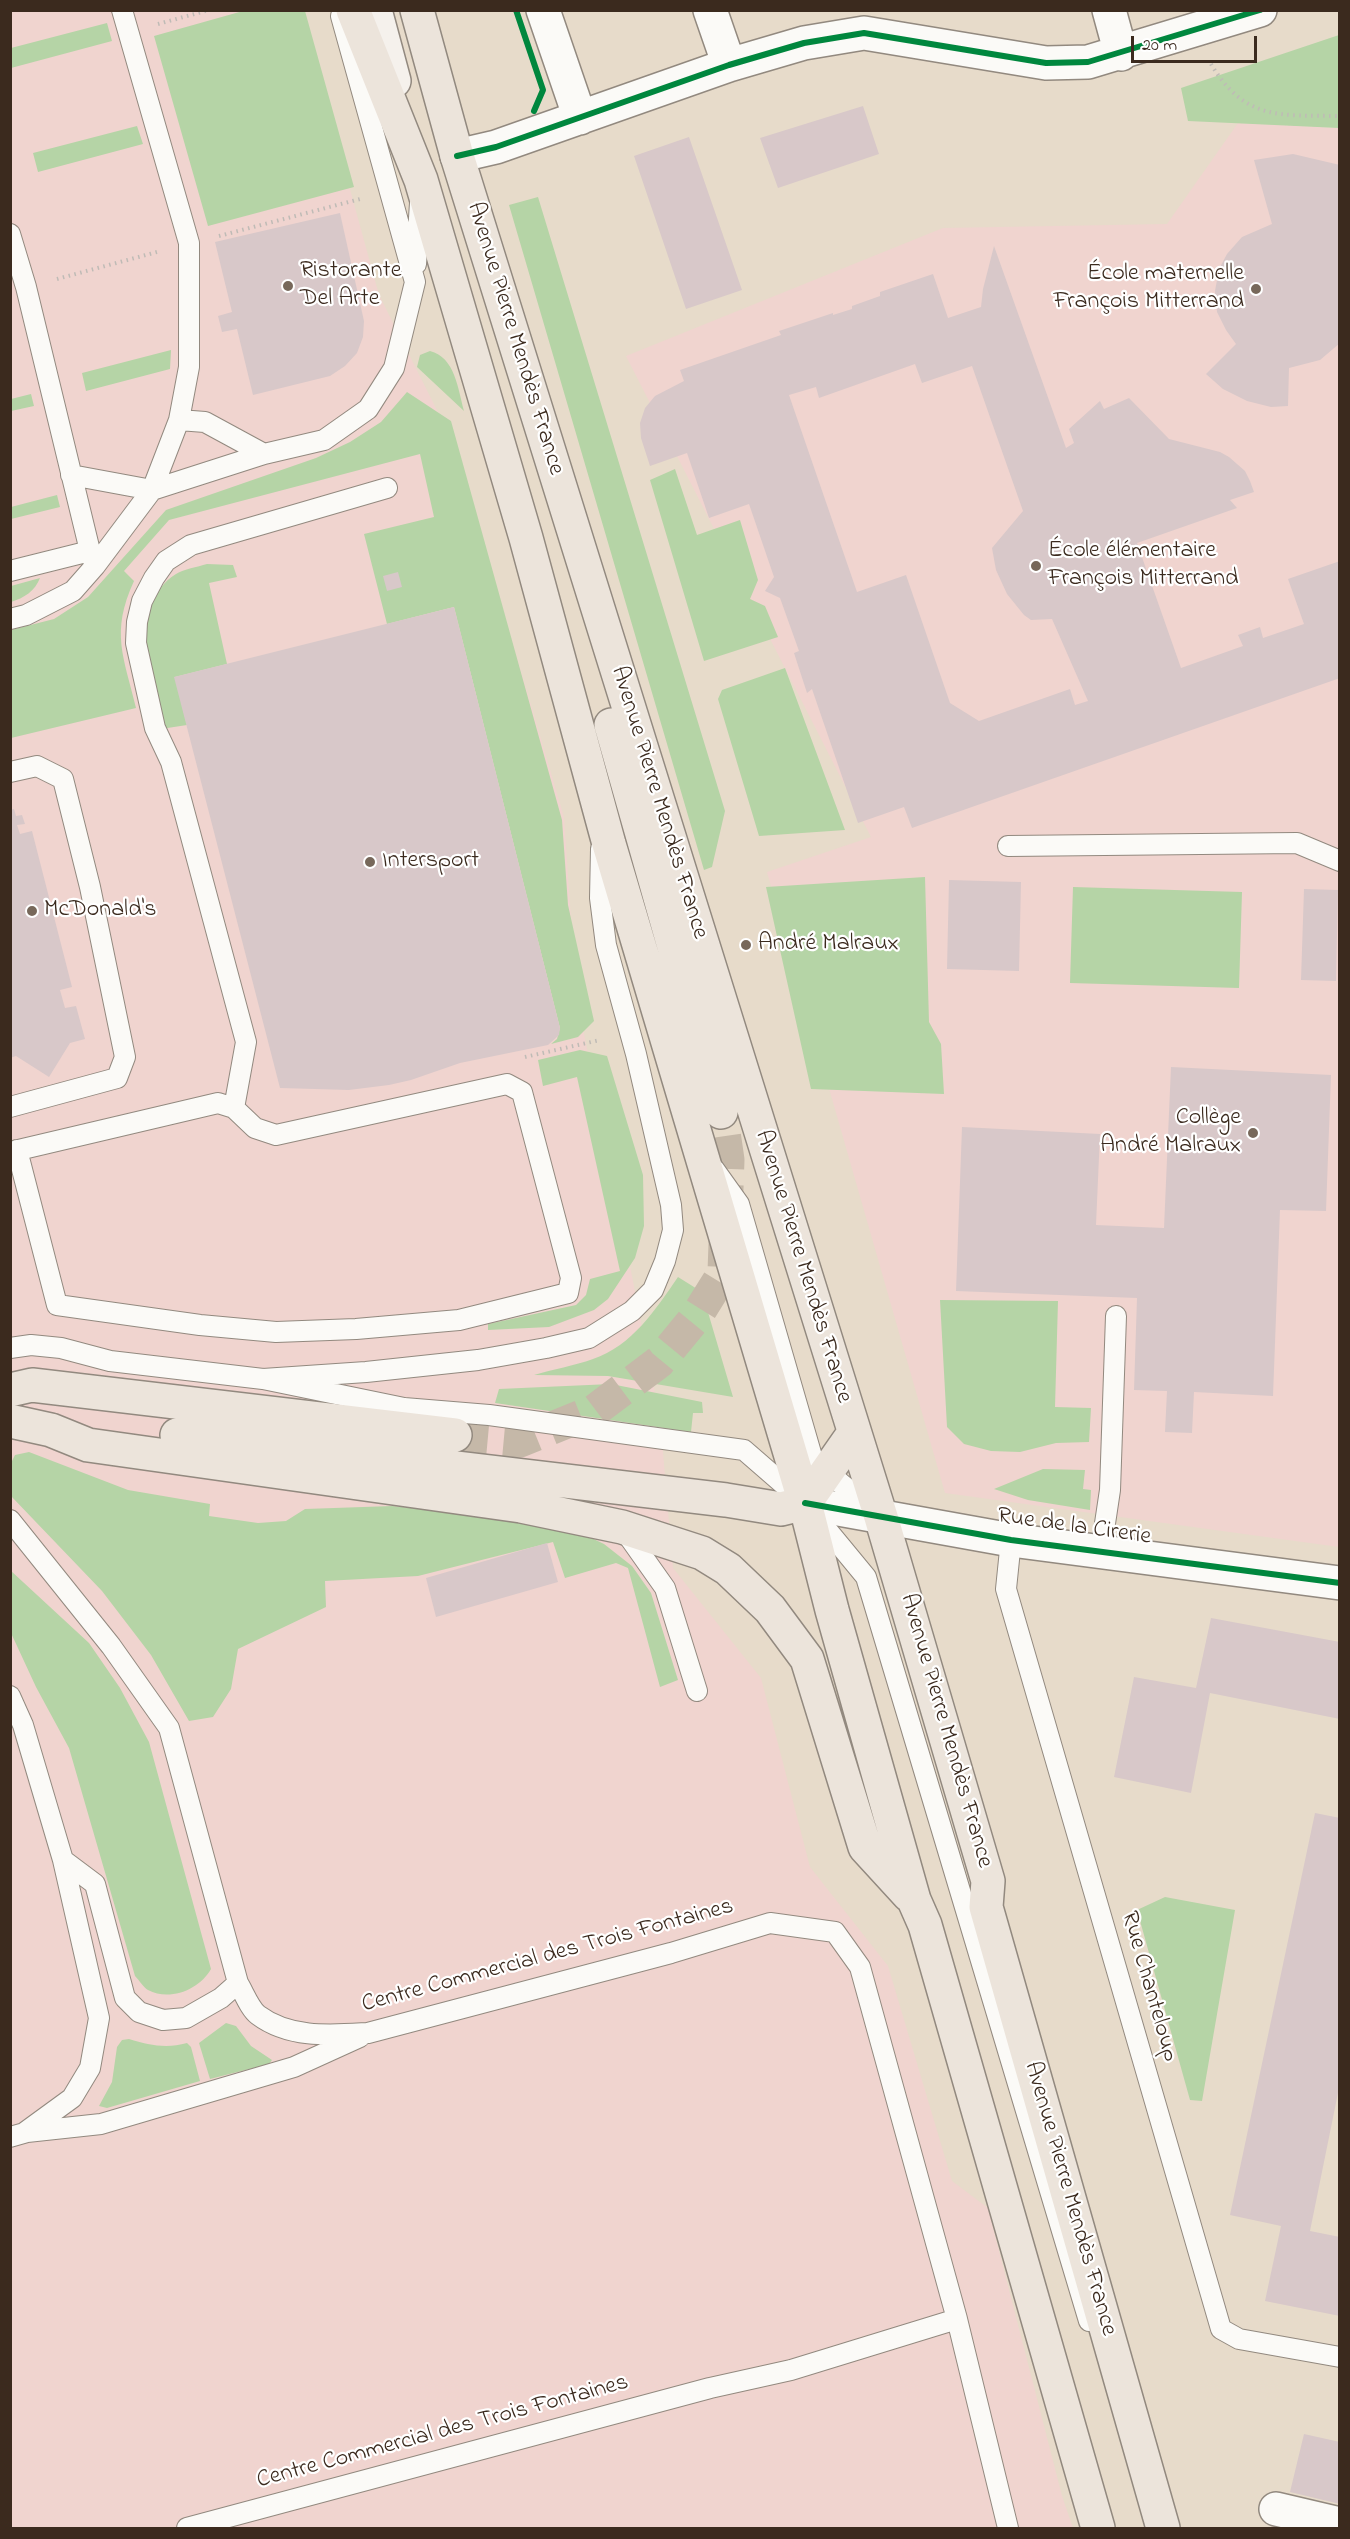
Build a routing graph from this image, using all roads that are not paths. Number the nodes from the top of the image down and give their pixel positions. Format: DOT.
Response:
graph roads {
  1 [pos="122,10"];
  2 [pos="339,10"];
  3 [pos="353,10"];
  4 [pos="375,10"];
  5 [pos="417,10"];
  6 [pos="543,10"];
  7 [pos="710,10"];
  8 [pos="1109,10"];
  9 [pos="1260,10"];
  10 [pos="866,22"];
  11 [pos="1121,54"];
  12 [pos="729,65"];
  13 [pos="580,118"];
  14 [pos="457,156"];
  15 [pos="421,180"];
  16 [pos="10,234"];
  17 [pos="415,282"];
  18 [pos="535,405"];
  19 [pos="179,420"];
  20 [pos="264,454"];
  21 [pos="71,475"];
  22 [pos="387,489"];
  23 [pos="152,490"];
  24 [pos="92,559"];
  25 [pos="10,571"];
  26 [pos="10,619"];
  27 [pos="10,772"];
  28 [pos="602,819"];
  29 [pos="1008,846"];
  30 [pos="1340,861"];
  31 [pos="10,1107"];
  32 [pos="234,1108"];
  33 [pos="721,1112"];
  34 [pos="700,1150"];
  35 [pos="14,1151"];
  36 [pos="1116,1317"];
  37 [pos="10,1348"];
  38 [pos="263,1379"];
  39 [pos="10,1390"];
  40 [pos="10,1422"];
  41 [pos="51,1430"];
  42 [pos="854,1433"];
  43 [pos="455,1435"];
  44 [pos="827,1472"];
  45 [pos="806,1503"];
  46 [pos="881,1517"];
  47 [pos="10,1520"];
  48 [pos="622,1527"];
  49 [pos="1011,1540"];
  50 [pos="1101,1550"];
  51 [pos="1340,1583"];
  52 [pos="697,1691"];
  53 [pos="10,1696"];
  54 [pos="63,1860"];
  55 [pos="914,1900"];
  56 [pos="238,1983"];
  57 [pos="368,2033"];
  58 [pos="17,2135"];
  59 [pos="958,2324"];
  60 [pos="1340,2357"];
  61 [pos="1154,2496"];
  62 [pos="1276,2510"];
  63 [pos="1340,2524"];
  64 [pos="187,2529"];
  65 [pos="1008,2529"];
  66 [pos="1098,2529"];
  67 [pos="1163,2529"];
  1 -- 19 [label="lane"];
  2 -- 17 [label="lane"];
  3 -- 15 [label="main road"];
  4 -- 15 [label="street, Avenue Pierre Mendès France"];
  5 -- 14 [label="main road, Avenue Pierre Mendès France"];
  6 -- 13 [label="street"];
  7 -- 12 [label="street"];
  8 -- 11 [label="street"];
  9 -- 11 [label="street"];
  10 -- 11 [label="street"];
  10 -- 12 [label="street"];
  12 -- 13 [label="street"];
  13 -- 14 [label="street"];
  14 -- 18 [label="main road, Avenue Pierre Mendès France"];
  15 -- 17 [label="lane"];
  15 -- 28 [label="main road, Avenue Pierre Mendès France"];
  16 -- 21 [label="lane"];
  17 -- 20 [label="lane"];
  18 -- 33 [label="main road"];
  18 -- 42 [label="main road, Avenue Pierre Mendès France"];
  19 -- 20 [label="lane"];
  19 -- 23 [label="lane"];
  20 -- 23 [label="lane"];
  21 -- 23 [label="lane"];
  21 -- 24 [label="lane"];
  22 -- 32 [label="lane"];
  23 -- 24 [label="lane"];
  24 -- 25 [label="lane"];
  24 -- 26 [label="lane"];
  27 -- 31 [label="lane"];
  28 -- 34 [label="main road, Avenue Pierre Mendès France"];
  28 -- 38 [label="lane"];
  29 -- 30 [label="lane"];
  32 -- 35 [label="lane"];
  32 -- 35 [label="lane"];
  34 -- 44 [label="lane"];
  34 -- 45 [label="main road, Avenue Pierre Mendès France"];
  36 -- 50 [label="lane"];
  37 -- 38 [label="lane"];
  38 -- 45 [label="lane"];
  39 -- 43 [label="main road"];
  40 -- 41 [label="main road"];
  41 -- 45 [label="main road"];
  41 -- 48 [label="main road"];
  42 -- 44 [label="main road"];
  42 -- 46 [label="main road, Avenue Pierre Mendès France"];
  44 -- 45 [label="main road"];
  44 -- 46 [label="lane"];
  45 -- 46 [label="street, Rue de la Cirerie"];
  45 -- 55 [label="main road, Avenue Pierre Mendès France"];
  45 -- 61 [label="lane"];
  46 -- 49 [label="street, Rue de la Cirerie"];
  46 -- 61 [label="main road, Avenue Pierre Mendès France"];
  47 -- 56 [label="lane, Centre Commercial des Trois Fontaines"];
  48 -- 52 [label="lane"];
  48 -- 55 [label="main road"];
  49 -- 50 [label="street, Rue de la Cirerie"];
  49 -- 60 [label="lane, Rue Chanteloup"];
  50 -- 51 [label="street, Rue de la Cirerie"];
  53 -- 54 [label="lane"];
  54 -- 56 [label="lane"];
  54 -- 58 [label="lane"];
  55 -- 66 [label="main road, Avenue Pierre Mendès France"];
  56 -- 57 [label="lane, Centre Commercial des Trois Fontaines"];
  57 -- 58 [label="lane"];
  57 -- 59 [label="lane, Centre Commercial des Trois Fontaines"];
  59 -- 64 [label="lane, Centre Commercial des Trois Fontaines"];
  59 -- 65 [label="lane"];
  61 -- 67 [label="main road, Avenue Pierre Mendès France"];
  62 -- 63 [label="street"];
}
